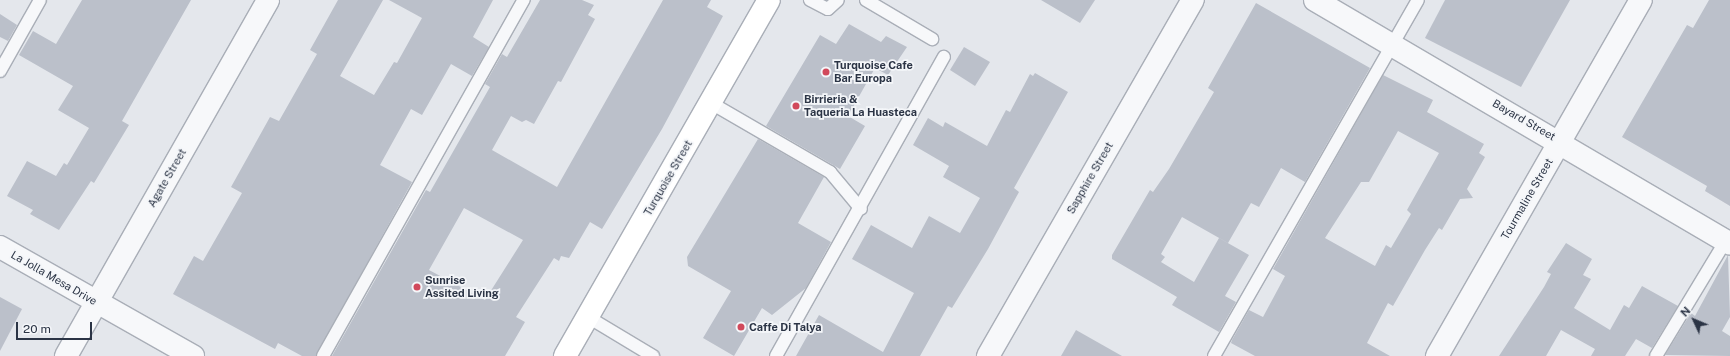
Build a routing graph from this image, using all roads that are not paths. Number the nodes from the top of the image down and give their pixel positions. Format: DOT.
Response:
graph roads {
  1 [pos="40,0"];
  2 [pos="268,0"];
  3 [pos="524,0"];
  4 [pos="769,0"];
  5 [pos="810,0"];
  6 [pos="838,0"];
  7 [pos="866,0"];
  8 [pos="1193,0"];
  9 [pos="1315,0"];
  10 [pos="1418,0"];
  11 [pos="1641,0"];
  12 [pos="932,39"];
  13 [pos="1393,44"];
  14 [pos="944,58"];
  15 [pos="0,72"];
  16 [pos="711,103"];
  17 [pos="1560,141"];
  18 [pos="861,209"];
  19 [pos="1729,240"];
  20 [pos="0,247"];
  21 [pos="97,302"];
  22 [pos="588,317"];
  23 [pos="66,356"];
  24 [pos="193,356"];
  25 [pos="322,356"];
  26 [pos="565,356"];
  27 [pos="653,356"];
  28 [pos="776,356"];
  29 [pos="988,356"];
  30 [pos="1214,356"];
  31 [pos="1437,356"];
  32 [pos="1656,356"];
  1 -- 15 [label="lane"];
  2 -- 21 [label="street, Agate Street"];
  3 -- 25 [label="lane"];
  4 -- 16 [label="main road, Turquoise Street"];
  5 -- 6 [label="lane"];
  7 -- 12 [label="lane"];
  8 -- 29 [label="street, Sapphire Street"];
  9 -- 13 [label="street, Bayard Street"];
  10 -- 13 [label="lane"];
  11 -- 17 [label="street, Tourmaline Street"];
  13 -- 17 [label="street, Bayard Street"];
  13 -- 30 [label="lane"];
  14 -- 18 [label="lane"];
  16 -- 18 [label="lane"];
  16 -- 22 [label="main road, Turquoise Street"];
  17 -- 19 [label="street, Bayard Street"];
  17 -- 31 [label="street, Tourmaline Street"];
  18 -- 28 [label="lane"];
  19 -- 32 [label="lane"];
  20 -- 21 [label="street, La Jolla Mesa Drive"];
  21 -- 23 [label="street, Agate Street"];
  21 -- 24 [label="street, La Jolla Mesa Drive"];
  22 -- 26 [label="main road, Turquoise Street"];
  22 -- 27 [label="lane"];
}
